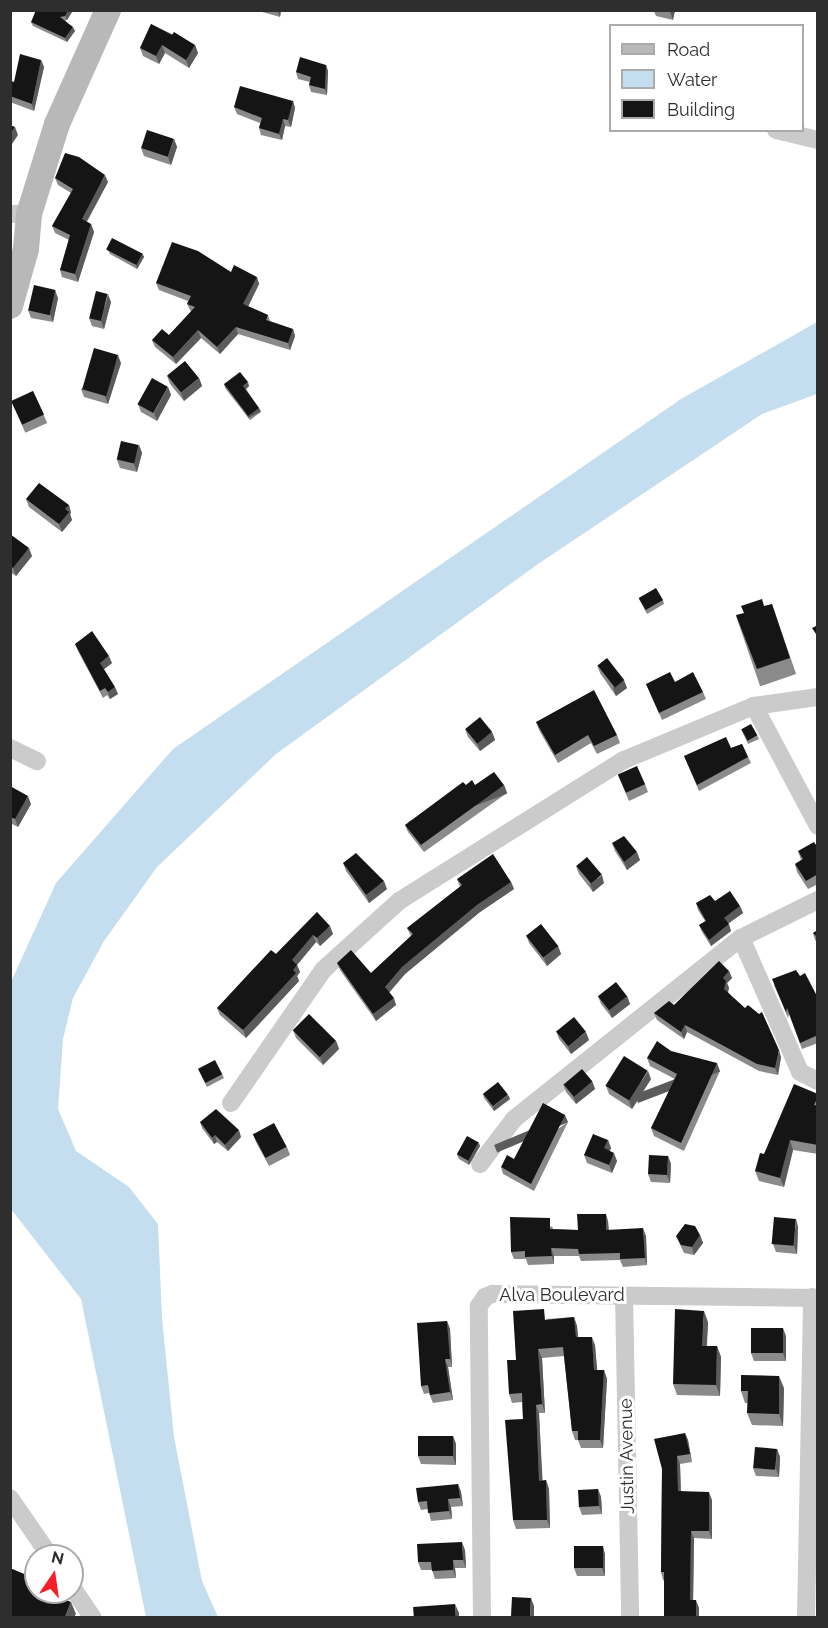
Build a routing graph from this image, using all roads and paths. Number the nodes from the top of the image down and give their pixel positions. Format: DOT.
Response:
graph roads {
  1 [pos="108,10"];
  2 [pos="784,132"];
  3 [pos="818,140"];
  4 [pos="20,214"];
  5 [pos="10,306"];
  6 [pos="818,697"];
  7 [pos="754,706"];
  8 [pos="10,748"];
  9 [pos="37,761"];
  10 [pos="818,826"];
  11 [pos="818,900"];
  12 [pos="741,938"];
  13 [pos="818,1081"];
  14 [pos="231,1103"];
  15 [pos="480,1164"];
  16 [pos="624,1295"];
  17 [pos="814,1298"];
  18 [pos="10,1498"];
  19 [pos="42,1544"];
  20 [pos="84,1604"];
  21 [pos="93,1617"];
  22 [pos="482,1617"];
  23 [pos="630,1617"];
  24 [pos="806,1617"];
  1 -- 4 [label="street"];
  2 -- 3 [label="street"];
  4 -- 5 [label="street"];
  6 -- 7 [label="street"];
  7 -- 10 [label="street"];
  7 -- 14 [label="street"];
  8 -- 9 [label="street"];
  11 -- 12 [label="street"];
  12 -- 13 [label="street"];
  12 -- 15 [label="street"];
  16 -- 17 [label="street, Alva Boulevard"];
  16 -- 22 [label="street, Alva Boulevard"];
  16 -- 23 [label="street, Justin Avenue"];
  17 -- 24 [label="street"];
  18 -- 19 [label="street"];
  20 -- 21 [label="street"];
}
